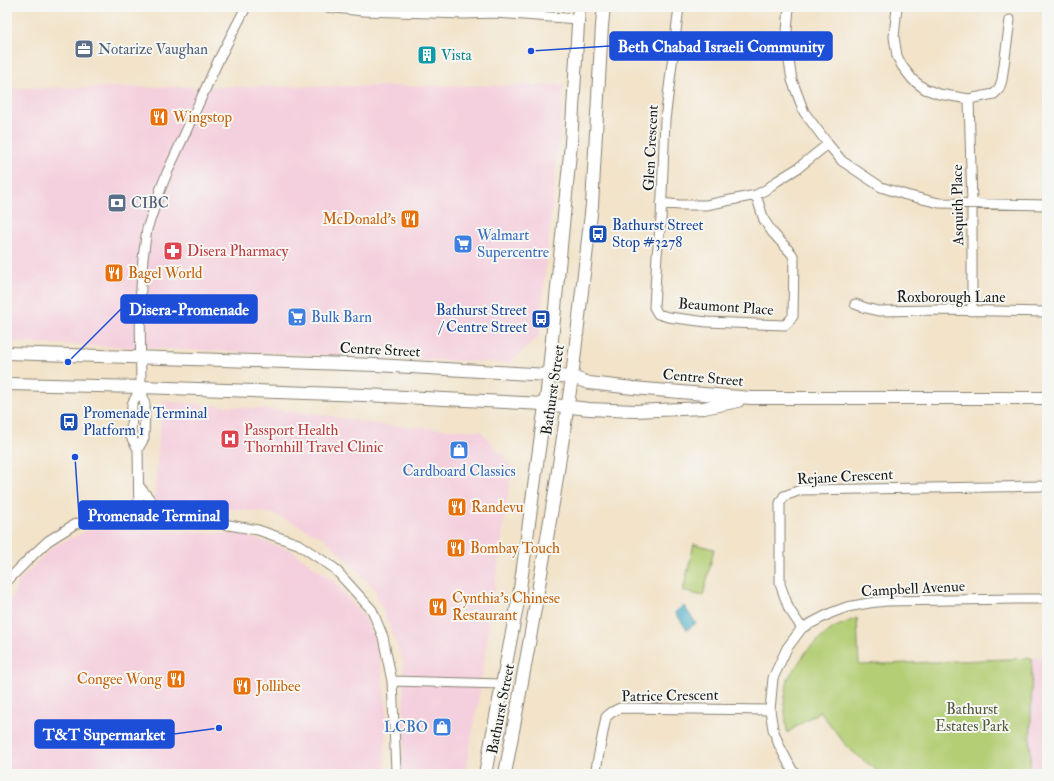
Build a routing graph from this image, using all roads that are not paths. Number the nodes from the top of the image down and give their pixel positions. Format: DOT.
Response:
graph roads {
  1 [pos="246,7"];
  2 [pos="326,7"];
  3 [pos="604,7"];
  4 [pos="679,7"];
  5 [pos="789,7"];
  6 [pos="897,7"];
  7 [pos="578,13"];
  8 [pos="1010,20"];
  9 [pos="969,99"];
  10 [pos="828,144"];
  11 [pos="756,195"];
  12 [pos="661,203"];
  13 [pos="972,204"];
  14 [pos="1047,205"];
  15 [pos="855,304"];
  16 [pos="972,311"];
  17 [pos="1047,312"];
  18 [pos="7,353"];
  19 [pos="141,358"];
  20 [pos="548,375"];
  21 [pos="572,377"];
  22 [pos="7,384"];
  23 [pos="141,387"];
  24 [pos="751,398"];
  25 [pos="1047,398"];
  26 [pos="544,404"];
  27 [pos="567,406"];
  28 [pos="138,448"];
  29 [pos="139,486"];
  30 [pos="1047,486"];
  31 [pos="139,520"];
  32 [pos="186,521"];
  33 [pos="7,581"];
  34 [pos="1047,599"];
  35 [pos="802,628"];
  36 [pos="392,681"];
  37 [pos="503,684"];
  38 [pos="770,710"];
  39 [pos="395,774"];
  40 [pos="485,774"];
  41 [pos="504,774"];
  42 [pos="595,774"];
  43 [pos="796,774"];
  1 -- 19 [label="street"];
  2 -- 7 [label="street"];
  3 -- 21 [label="main road, Bathurst Street"];
  4 -- 12 [label="street, Glen Crescent"];
  5 -- 10 [label="street"];
  6 -- 9 [label="street"];
  7 -- 20 [label="main road, Bathurst Street"];
  8 -- 9 [label="street"];
  9 -- 13 [label="street, Asquith Place"];
  10 -- 11 [label="street, Glen Crescent"];
  10 -- 13 [label="street"];
  11 -- 12 [label="street, Glen Crescent"];
  11 -- 12 [label="street, Beaumont Place"];
  13 -- 14 [label="street"];
  13 -- 16 [label="street, Asquith Place"];
  15 -- 16 [label="street, Roxborough Lane"];
  16 -- 17 [label="street, Roxborough Lane"];
  18 -- 19 [label="main road, Centre Street"];
  19 -- 20 [label="main road, Centre Street"];
  19 -- 23 [label="street"];
  20 -- 21 [label="main road, Centre Street"];
  20 -- 26 [label="main road, Bathurst Street"];
  21 -- 24 [label="main road, Centre Street"];
  21 -- 27 [label="main road, Bathurst Street"];
  22 -- 23 [label="main road, Centre Street"];
  23 -- 26 [label="main road, Centre Street"];
  23 -- 28 [label="street"];
  23 -- 28 [label="street"];
  24 -- 25 [label="main road, Centre Street"];
  24 -- 27 [label="main road, Centre Street"];
  26 -- 27 [label="main road, Centre Street"];
  26 -- 37 [label="main road, Bathurst Street"];
  27 -- 41 [label="main road, Bathurst Street"];
  28 -- 29 [label="street"];
  29 -- 31 [label="street"];
  29 -- 32 [label="street"];
  30 -- 35 [label="street, Rejane Crescent"];
  31 -- 32 [label="street"];
  31 -- 33 [label="street"];
  32 -- 36 [label="street"];
  34 -- 35 [label="street, Campbell Avenue"];
  35 -- 38 [label="street, Campbell Avenue"];
  36 -- 37 [label="street"];
  36 -- 39 [label="street"];
  37 -- 40 [label="main road, Bathurst Street"];
  38 -- 42 [label="street, Patrice Crescent"];
  38 -- 43 [label="street, Campbell Avenue"];
}
